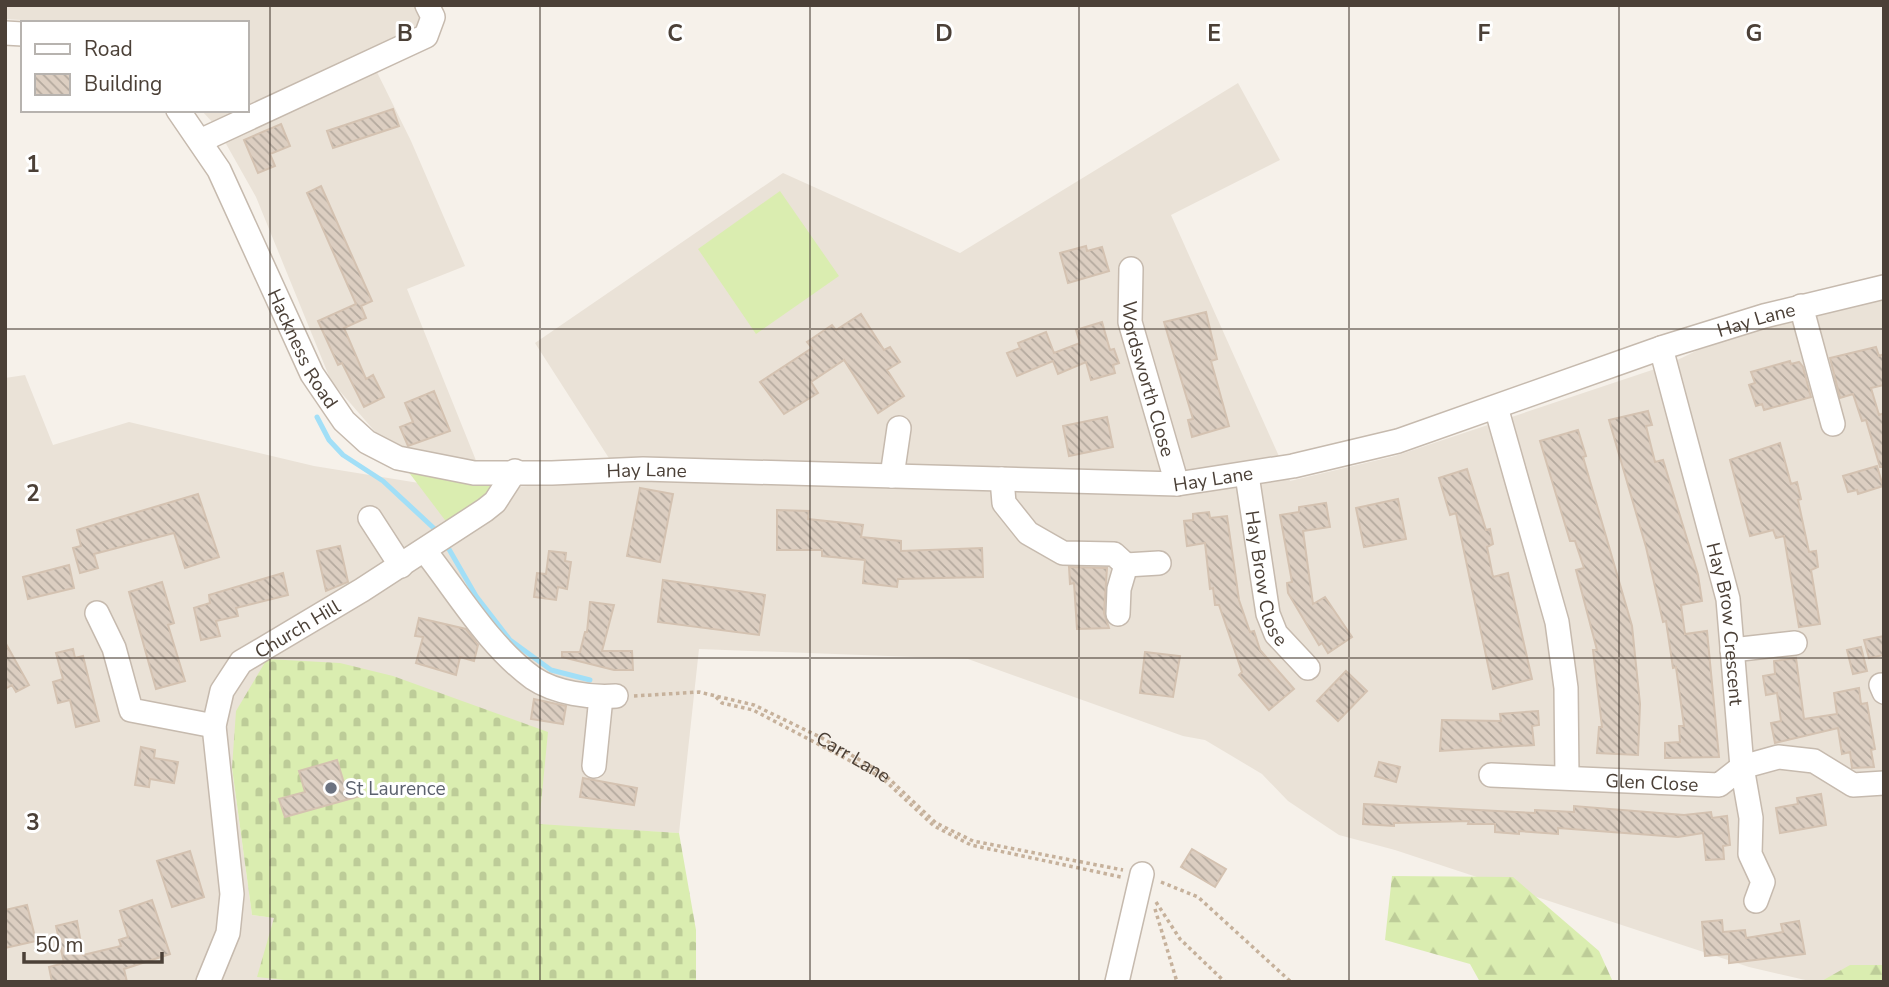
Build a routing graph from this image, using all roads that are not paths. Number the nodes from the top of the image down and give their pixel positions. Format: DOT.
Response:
graph roads {
  1 [pos="427,5"];
  2 [pos="179,112"];
  3 [pos="201,141"];
  4 [pos="1131,269"];
  5 [pos="1884,287"];
  6 [pos="1801,306"];
  7 [pos="1661,348"];
  8 [pos="1496,407"];
  9 [pos="1833,424"];
  10 [pos="899,428"];
  11 [pos="515,471"];
  12 [pos="1247,475"];
  13 [pos="892,476"];
  14 [pos="1002,479"];
  15 [pos="1177,484"];
  16 [pos="370,518"];
  17 [pos="438,542"];
  18 [pos="1159,564"];
  19 [pos="1126,565"];
  20 [pos="401,566"];
  21 [pos="97,613"];
  22 [pos="1118,614"];
  23 [pos="1796,643"];
  24 [pos="1732,650"];
  25 [pos="1308,668"];
  26 [pos="214,726"];
  27 [pos="594,765"];
  28 [pos="1742,767"];
  29 [pos="1490,775"];
  30 [pos="1567,777"];
  31 [pos="1884,783"];
  32 [pos="1141,878"];
  33 [pos="1756,901"];
  34 [pos="206,981"];
  35 [pos="1116,982"];
  1 -- 3 [label="street"];
  2 -- 3 [label="street, Hackness Road"];
  3 -- 11 [label="street, Hackness Road"];
  4 -- 15 [label="street, Wordsworth Close"];
  5 -- 6 [label="street, Hay Lane"];
  6 -- 7 [label="street, Hay Lane"];
  6 -- 9 [label="street"];
  7 -- 8 [label="street, Hay Lane"];
  7 -- 24 [label="street, Hay Brow Crescent"];
  8 -- 12 [label="street, Hay Lane"];
  8 -- 30 [label="street"];
  10 -- 13 [label="street"];
  11 -- 13 [label="street, Hay Lane"];
  11 -- 17 [label="street, Church Hill"];
  12 -- 15 [label="street, Hay Lane"];
  12 -- 25 [label="street, Hay Brow Close"];
  13 -- 14 [label="street, Hay Lane"];
  14 -- 15 [label="street, Hay Lane"];
  14 -- 19 [label="street"];
  16 -- 20 [label="street"];
  17 -- 20 [label="street, Church Hill"];
  17 -- 27 [label="street"];
  18 -- 19 [label="street"];
  19 -- 22 [label="street"];
  20 -- 26 [label="street, Church Hill"];
  21 -- 26 [label="street"];
  23 -- 24 [label="street"];
  24 -- 28 [label="street, Hay Brow Crescent"];
  26 -- 34 [label="street, Church Hill"];
  28 -- 30 [label="street, Glen Close"];
  28 -- 31 [label="street, Glen Close"];
  28 -- 33 [label="street, Hay Brow Crescent"];
  29 -- 30 [label="street, Glen Close"];
  32 -- 35 [label="street"];
}
